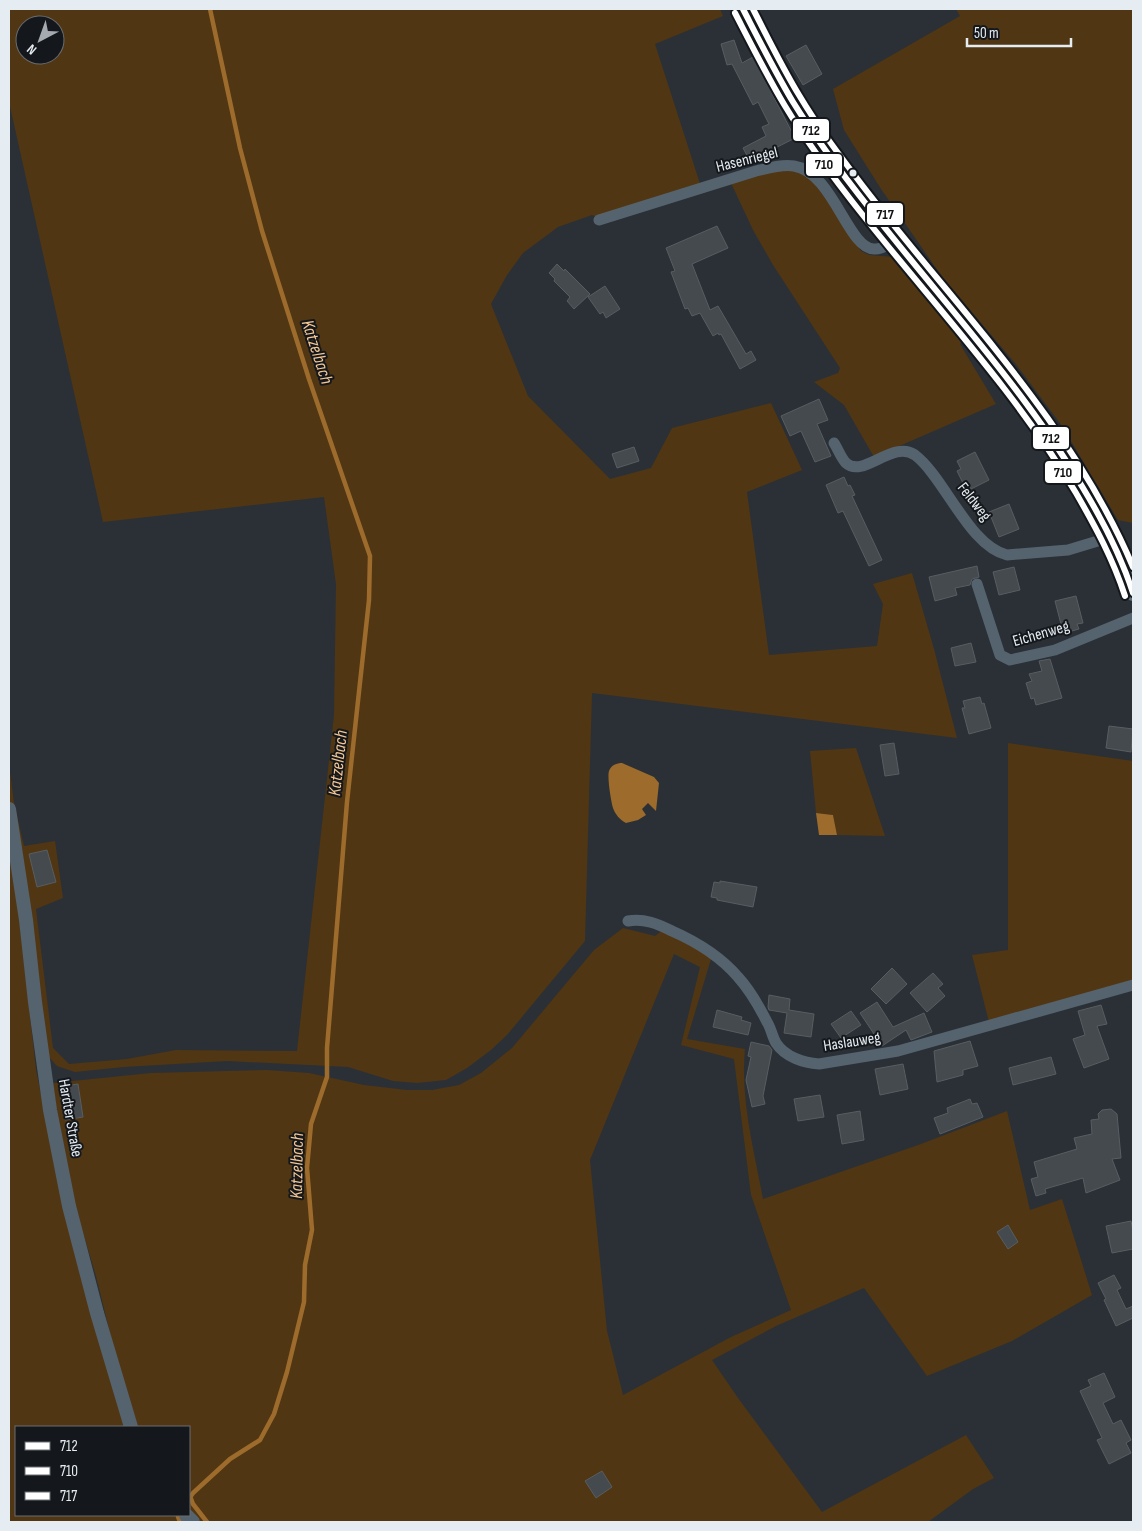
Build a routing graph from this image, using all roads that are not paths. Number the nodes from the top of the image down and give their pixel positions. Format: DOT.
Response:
graph roads {
  1 [pos="743,9"];
  2 [pos="599,220"];
  3 [pos="895,241"];
  4 [pos="834,443"];
  5 [pos="1110,537"];
  6 [pos="977,584"];
  7 [pos="1133,593"];
  8 [pos="1133,618"];
  9 [pos="9,809"];
  10 [pos="628,921"];
  11 [pos="1133,985"];
  12 [pos="131,1426"];
  1 -- 3 [label="main road"];
  2 -- 3 [label="street, Hasenriegel"];
  3 -- 5 [label="main road"];
  4 -- 5 [label="street, Feldweg"];
  5 -- 7 [label="main road"];
  6 -- 8 [label="street, Eichenweg"];
  9 -- 12 [label="street, Hardter Straße"];
  10 -- 11 [label="street, Haslauweg"];
}
